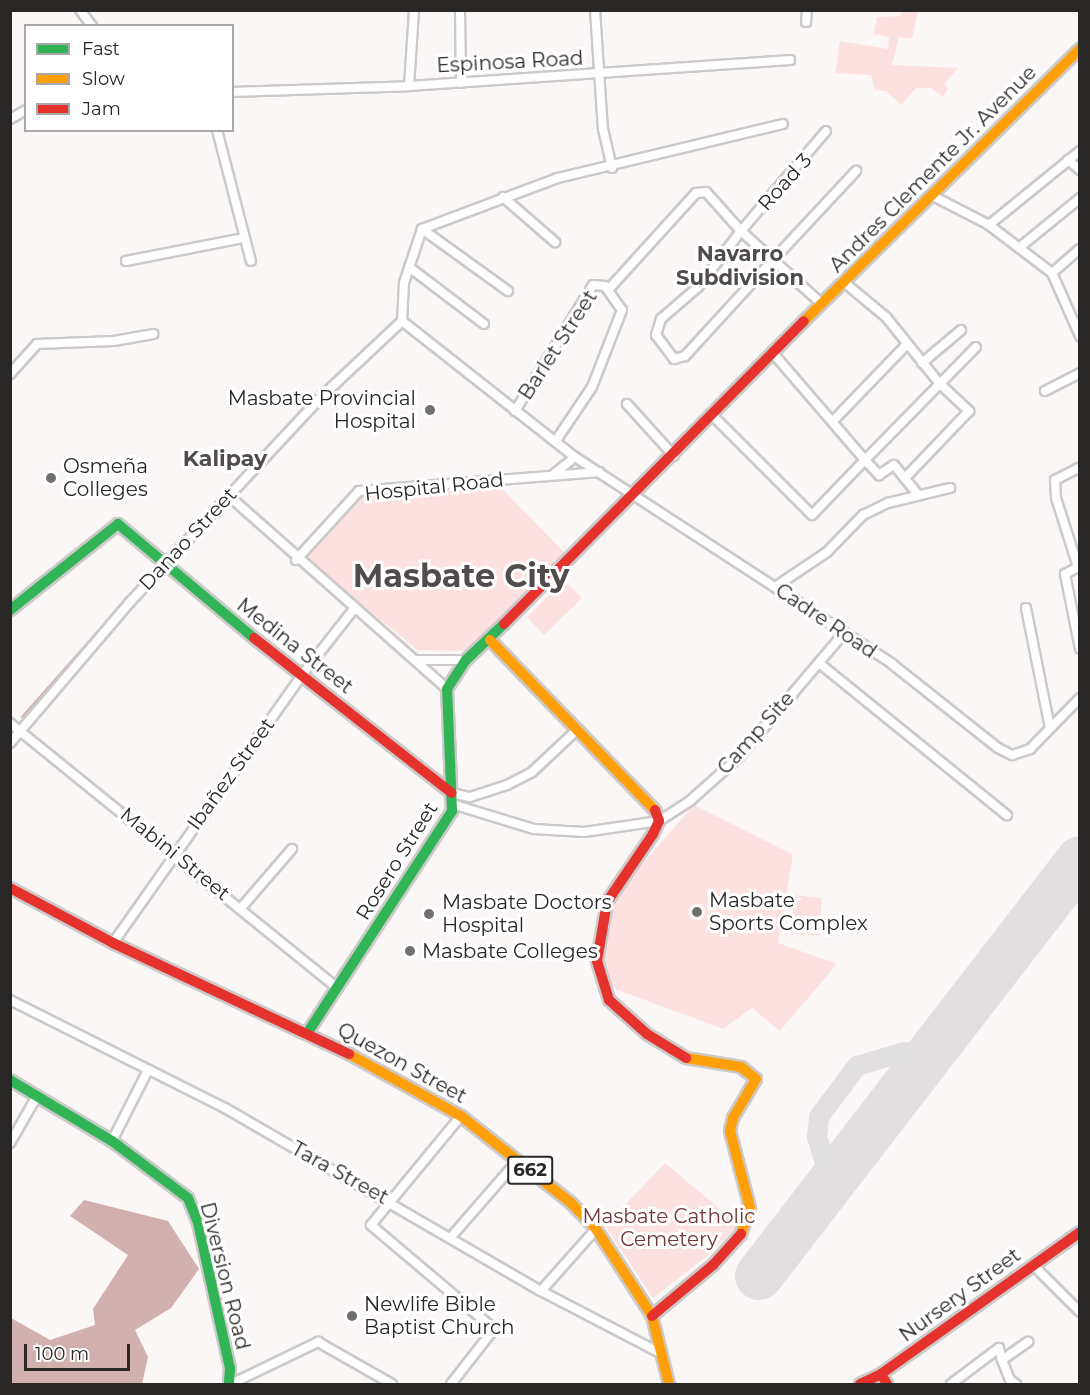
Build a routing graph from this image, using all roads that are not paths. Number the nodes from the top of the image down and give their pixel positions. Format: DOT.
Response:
graph roads {
  1 [pos="80,10"];
  2 [pos="414,10"];
  3 [pos="460,10"];
  4 [pos="595,10"];
  5 [pos="807,10"];
  6 [pos="806,22"];
  7 [pos="90,24"];
  8 [pos="1080,49"];
  9 [pos="790,60"];
  10 [pos="598,75"];
  11 [pos="461,83"];
  12 [pos="409,86"];
  13 [pos="234,92"];
  14 [pos="24,111"];
  15 [pos="10,119"];
  16 [pos="783,124"];
  17 [pos="826,131"];
  18 [pos="217,132"];
  19 [pos="1080,151"];
  20 [pos="1068,160"];
  21 [pos="612,168"];
  22 [pos="1080,170"];
  23 [pos="856,171"];
  24 [pos="931,195"];
  25 [pos="503,197"];
  26 [pos="1080,198"];
  27 [pos="989,225"];
  28 [pos="422,229"];
  29 [pos="741,231"];
  30 [pos="243,237"];
  31 [pos="555,242"];
  32 [pos="1020,246"];
  33 [pos="1080,249"];
  34 [pos="772,260"];
  35 [pos="126,261"];
  36 [pos="250,261"];
  37 [pos="409,267"];
  38 [pos="1052,273"];
  39 [pos="845,283"];
  40 [pos="608,290"];
  41 [pos="508,291"];
  42 [pos="821,303"];
  43 [pos="402,321"];
  44 [pos="484,324"];
  45 [pos="961,330"];
  46 [pos="153,334"];
  47 [pos="1080,336"];
  48 [pos="907,344"];
  49 [pos="976,347"];
  50 [pos="772,352"];
  51 [pos="922,363"];
  52 [pos="1080,373"];
  53 [pos="10,374"];
  54 [pos="940,384"];
  55 [pos="1046,391"];
  56 [pos="627,404"];
  57 [pos="515,411"];
  58 [pos="714,416"];
  59 [pos="833,421"];
  60 [pos="555,442"];
  61 [pos="674,456"];
  62 [pos="575,457"];
  63 [pos="864,460"];
  64 [pos="1080,467"];
  65 [pos="599,472"];
  66 [pos="550,476"];
  67 [pos="905,478"];
  68 [pos="950,488"];
  69 [pos="635,495"];
  70 [pos="918,495"];
  71 [pos="229,496"];
  72 [pos="296,560"];
  73 [pos="166,564"];
  74 [pos="1079,567"];
  75 [pos="775,587"];
  76 [pos="1026,608"];
  77 [pos="354,609"];
  78 [pos="10,610"];
  79 [pos="843,634"];
  80 [pos="490,640"];
  81 [pos="1080,649"];
  82 [pos="418,660"];
  83 [pos="466,660"];
  84 [pos="819,663"];
  85 [pos="302,675"];
  86 [pos="447,689"];
  87 [pos="1080,698"];
  88 [pos="10,723"];
  89 [pos="1050,728"];
  90 [pos="578,729"];
  91 [pos="21,730"];
  92 [pos="10,743"];
  93 [pos="470,797"];
  94 [pos="452,798"];
  95 [pos="466,808"];
  96 [pos="1007,815"];
  97 [pos="659,821"];
  98 [pos="292,849"];
  99 [pos="174,853"];
  100 [pos="10,888"];
  101 [pos="241,908"];
  102 [pos="113,943"];
  103 [pos="337,988"];
  104 [pos="10,1000"];
  105 [pos="308,1032"];
  106 [pos="148,1070"];
  107 [pos="10,1080"];
  108 [pos="37,1096"];
  109 [pos="461,1116"];
  110 [pos="112,1141"];
  111 [pos="10,1143"];
  112 [pos="518,1161"];
  113 [pos="391,1201"];
  114 [pos="596,1229"];
  115 [pos="451,1237"];
  116 [pos="1077,1237"];
  117 [pos="1033,1265"];
  118 [pos="541,1291"];
  119 [pos="1080,1312"];
  120 [pos="652,1316"];
  121 [pos="1028,1342"];
  122 [pos="664,1355"];
  123 [pos="1002,1360"];
  124 [pos="881,1374"];
  125 [pos="1011,1383"];
  126 [pos="230,1384"];
  127 [pos="392,1384"];
  128 [pos="451,1384"];
  129 [pos="669,1384"];
  130 [pos="860,1384"];
  131 [pos="887,1384"];
  132 [pos="951,1384"];
  1 -- 7 [label="street"];
  2 -- 12 [label="street"];
  3 -- 11 [label="street"];
  4 -- 10 [label="street"];
  5 -- 6 [label="street"];
  8 -- 24 [label="main road, Andres Clemente Jr. Avenue"];
  9 -- 10 [label="street, Espinosa Road"];
  10 -- 11 [label="street, Espinosa Road"];
  10 -- 21 [label="street"];
  11 -- 12 [label="street, Espinosa Road"];
  12 -- 13 [label="street, Espinosa Road"];
  14 -- 15 [label="street"];
  16 -- 21 [label="street"];
  17 -- 29 [label="street, Road 3"];
  18 -- 30 [label="street"];
  19 -- 20 [label="street"];
  20 -- 22 [label="street"];
  20 -- 27 [label="street"];
  21 -- 25 [label="street"];
  23 -- 34 [label="street"];
  24 -- 27 [label="street"];
  24 -- 39 [label="main road, Andres Clemente Jr. Avenue"];
  25 -- 28 [label="street"];
  25 -- 31 [label="street"];
  26 -- 32 [label="street"];
  27 -- 32 [label="street"];
  28 -- 37 [label="street"];
  28 -- 41 [label="street"];
  29 -- 34 [label="street"];
  29 -- 34 [label="street, Road 3"];
  29 -- 40 [label="street"];
  30 -- 35 [label="street"];
  30 -- 36 [label="street"];
  32 -- 38 [label="street"];
  33 -- 38 [label="street"];
  34 -- 42 [label="street"];
  37 -- 43 [label="street"];
  37 -- 44 [label="street"];
  38 -- 47 [label="street"];
  39 -- 42 [label="main road, Andres Clemente Jr. Avenue"];
  39 -- 48 [label="street"];
  40 -- 57 [label="street, Barlet Street"];
  40 -- 60 [label="street, Barlet Street"];
  42 -- 50 [label="main road, Andres Clemente Jr. Avenue"];
  43 -- 57 [label="street, Cadre Road"];
  43 -- 71 [label="street, Danao Street"];
  45 -- 51 [label="street"];
  46 -- 53 [label="street"];
  48 -- 51 [label="street"];
  48 -- 59 [label="street"];
  49 -- 54 [label="street"];
  50 -- 58 [label="main road, Andres Clemente Jr. Avenue"];
  50 -- 59 [label="street"];
  51 -- 54 [label="street"];
  52 -- 55 [label="street"];
  54 -- 63 [label="street"];
  54 -- 67 [label="street"];
  56 -- 61 [label="street"];
  57 -- 60 [label="street, Cadre Road"];
  58 -- 61 [label="main road, Andres Clemente Jr. Avenue"];
  58 -- 63 [label="street"];
  59 -- 63 [label="street"];
  60 -- 62 [label="street, Cadre Road"];
  61 -- 69 [label="main road, Andres Clemente Jr. Avenue"];
  62 -- 65 [label="street, Cadre Road"];
  62 -- 66 [label="street"];
  63 -- 67 [label="street"];
  64 -- 74 [label="street"];
  65 -- 66 [label="street, Hospital Road"];
  65 -- 69 [label="street, Cadre Road"];
  66 -- 72 [label="street, Hospital Road"];
  67 -- 70 [label="street"];
  68 -- 70 [label="street"];
  69 -- 75 [label="street, Cadre Road"];
  69 -- 80 [label="main road, Andres Clemente Jr. Avenue"];
  70 -- 75 [label="street"];
  71 -- 72 [label="street"];
  71 -- 73 [label="street, Danao Street"];
  72 -- 77 [label="street"];
  73 -- 78 [label="main road, Medina Street"];
  73 -- 85 [label="main road, Medina Street"];
  73 -- 91 [label="street, Danao Street"];
  74 -- 81 [label="street"];
  75 -- 79 [label="street, Cadre Road"];
  76 -- 89 [label="street"];
  77 -- 82 [label="street"];
  77 -- 85 [label="street, Ibañez Street"];
  79 -- 84 [label="street, Camp Site"];
  79 -- 89 [label="street, Cadre Road"];
  80 -- 83 [label="main road, Andres Clemente Jr. Avenue"];
  80 -- 90 [label="main road"];
  82 -- 83 [label="street"];
  82 -- 86 [label="street"];
  83 -- 86 [label="main road, Andres Clemente Jr. Avenue"];
  84 -- 96 [label="street"];
  84 -- 97 [label="street, Camp Site"];
  85 -- 94 [label="main road, Medina Street"];
  85 -- 99 [label="street, Ibañez Street"];
  86 -- 94 [label="main road, Rosero Street"];
  87 -- 89 [label="street"];
  88 -- 91 [label="street, Mabini Street"];
  90 -- 93 [label="street"];
  90 -- 97 [label="main road"];
  91 -- 92 [label="street, Danao Street"];
  91 -- 99 [label="street, Mabini Street"];
  93 -- 94 [label="street"];
  93 -- 95 [label="street"];
  94 -- 95 [label="street"];
  94 -- 103 [label="main road, Rosero Street"];
  95 -- 97 [label="street"];
  97 -- 120 [label="main road"];
  98 -- 101 [label="street"];
  99 -- 101 [label="street, Mabini Street"];
  99 -- 102 [label="street, Ibañez Street"];
  100 -- 102 [label="main road, Quezon Street"];
  101 -- 103 [label="street, Mabini Street"];
  102 -- 105 [label="main road, Quezon Street"];
  103 -- 105 [label="main road, Rosero Street"];
  104 -- 106 [label="street, Tara Street"];
  105 -- 109 [label="main road, Quezon Street / 662"];
  106 -- 110 [label="street"];
  106 -- 113 [label="street, Tara Street"];
  107 -- 108 [label="main road, Diversion Road"];
  108 -- 110 [label="main road, Diversion Road"];
  108 -- 111 [label="street"];
  109 -- 112 [label="main road, Quezon Street / 662"];
  109 -- 113 [label="street"];
  110 -- 126 [label="main road, Diversion Road"];
  112 -- 114 [label="main road, Quezon Street / 662"];
  112 -- 115 [label="street"];
  113 -- 115 [label="street, Tara Street"];
  113 -- 128 [label="street"];
  114 -- 118 [label="street"];
  114 -- 120 [label="main road, Quezon Street / 662"];
  115 -- 118 [label="street, Tara Street"];
  116 -- 117 [label="main road, Nursery Street"];
  117 -- 119 [label="street"];
  117 -- 124 [label="main road, Nursery Street"];
  118 -- 122 [label="street, Tara Street"];
  120 -- 122 [label="main road, Quezon Street / 662"];
  121 -- 123 [label="street"];
  122 -- 129 [label="main road, Quezon Street / 662"];
  123 -- 125 [label="street"];
  123 -- 132 [label="street"];
  124 -- 130 [label="main road, Nursery Street"];
  124 -- 131 [label="main road"];
  126 -- 127 [label="street"];
}
